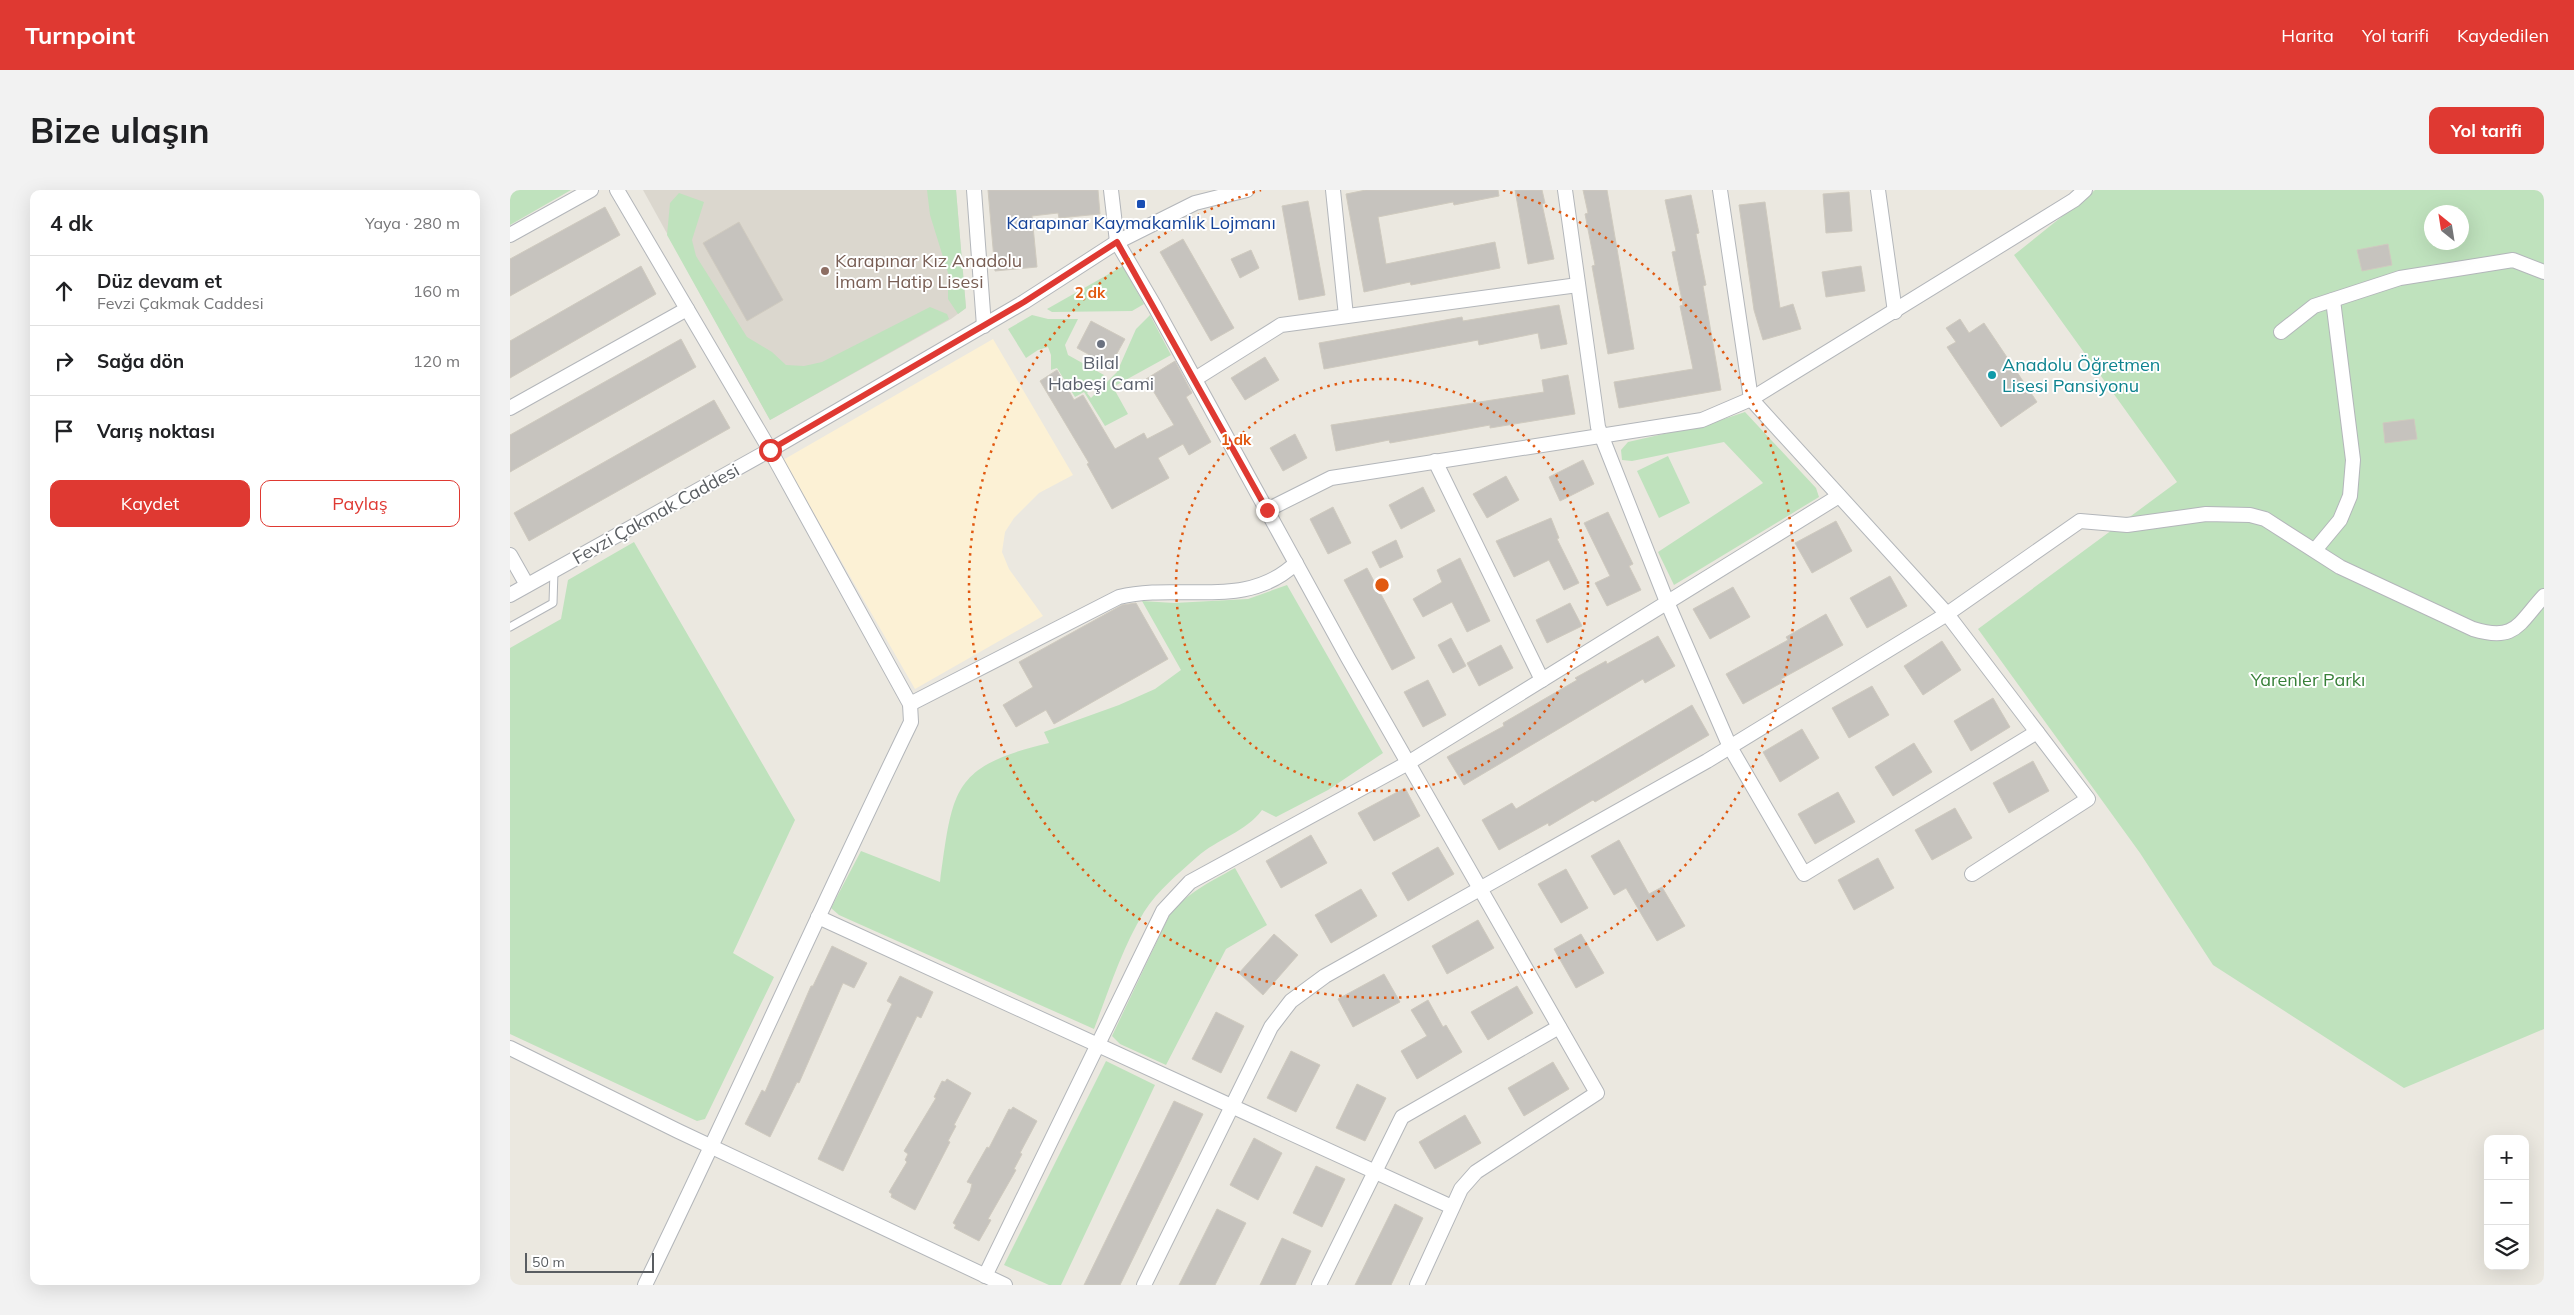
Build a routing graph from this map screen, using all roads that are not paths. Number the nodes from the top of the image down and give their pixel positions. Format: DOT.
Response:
graph roads {
  1 [pos="591,190"];
  2 [pos="617,190"];
  3 [pos="974,190"];
  4 [pos="1111,190"];
  5 [pos="1247,190"];
  6 [pos="1333,190"];
  7 [pos="1565,190"];
  8 [pos="1720,190"];
  9 [pos="1878,190"];
  10 [pos="2086,190"];
  11 [pos="510,235"];
  12 [pos="1117,242"];
  13 [pos="2544,272"];
  14 [pos="1578,285"];
  15 [pos="2333,300"];
  16 [pos="687,309"];
  17 [pos="1895,312"];
  18 [pos="1346,316"];
  19 [pos="984,326"];
  20 [pos="2281,332"];
  21 [pos="1195,379"];
  22 [pos="1751,399"];
  23 [pos="510,408"];
  24 [pos="1601,434"];
  25 [pos="770,450"];
  26 [pos="1435,461"];
  27 [pos="1839,496"];
  28 [pos="1267,510"];
  29 [pos="2315,550"];
  30 [pos="510,555"];
  31 [pos="1296,563"];
  32 [pos="554,571"];
  33 [pos="528,585"];
  34 [pos="510,595"];
  35 [pos="2544,596"];
  36 [pos="1667,602"];
  37 [pos="1947,614"];
  38 [pos="510,627"];
  39 [pos="1542,680"];
  40 [pos="910,704"];
  41 [pos="2037,732"];
  42 [pos="1730,747"];
  43 [pos="1408,762"];
  44 [pos="1972,874"];
  45 [pos="1479,887"];
  46 [pos="818,917"];
  47 [pos="1559,1027"];
  48 [pos="1098,1045"];
  49 [pos="510,1048"];
  50 [pos="1230,1106"];
  51 [pos="712,1147"];
  52 [pos="1375,1172"];
  53 [pos="1452,1207"];
  54 [pos="985,1276"];
  55 [pos="645,1285"];
  56 [pos="1005,1285"];
  57 [pos="1144,1285"];
  58 [pos="1319,1285"];
  59 [pos="1417,1285"];
  1 -- 11 [label="street"];
  2 -- 16 [label="street"];
  3 -- 19 [label="street"];
  4 -- 12 [label="street"];
  5 -- 12 [label="street, Fevzi Çakmak Caddesi"];
  6 -- 18 [label="street"];
  7 -- 14 [label="street"];
  8 -- 22 [label="street"];
  9 -- 17 [label="street"];
  10 -- 17 [label="street"];
  12 -- 19 [label="street, Fevzi Çakmak Caddesi"];
  12 -- 21 [label="street"];
  13 -- 15 [label="street"];
  14 -- 18 [label="street"];
  14 -- 24 [label="street"];
  15 -- 20 [label="street"];
  15 -- 29 [label="street"];
  16 -- 23 [label="street"];
  16 -- 25 [label="street"];
  17 -- 22 [label="street"];
  18 -- 21 [label="street"];
  19 -- 25 [label="street, Fevzi Çakmak Caddesi"];
  21 -- 28 [label="street"];
  22 -- 24 [label="street"];
  22 -- 27 [label="street"];
  24 -- 26 [label="street"];
  24 -- 36 [label="street"];
  25 -- 32 [label="street, Fevzi Çakmak Caddesi"];
  25 -- 40 [label="street"];
  26 -- 28 [label="street"];
  26 -- 39 [label="street"];
  27 -- 36 [label="street"];
  27 -- 37 [label="street"];
  28 -- 31 [label="street"];
  29 -- 35 [label="street"];
  29 -- 37 [label="street"];
  30 -- 33 [label="street"];
  31 -- 40 [label="street"];
  31 -- 43 [label="street"];
  32 -- 33 [label="street, Fevzi Çakmak Caddesi"];
  32 -- 38 [label="lane"];
  33 -- 34 [label="street, Fevzi Çakmak Caddesi"];
  36 -- 39 [label="street"];
  36 -- 42 [label="street"];
  37 -- 41 [label="street"];
  37 -- 42 [label="street"];
  39 -- 43 [label="street"];
  40 -- 46 [label="street"];
  41 -- 42 [label="street"];
  41 -- 44 [label="street"];
  42 -- 45 [label="street"];
  43 -- 45 [label="street"];
  43 -- 48 [label="street"];
  45 -- 47 [label="street"];
  45 -- 50 [label="street"];
  46 -- 48 [label="street"];
  46 -- 51 [label="street"];
  47 -- 52 [label="street"];
  47 -- 53 [label="street"];
  48 -- 50 [label="street"];
  48 -- 54 [label="street"];
  49 -- 51 [label="street"];
  50 -- 52 [label="street"];
  50 -- 57 [label="street"];
  51 -- 54 [label="street"];
  51 -- 55 [label="street"];
  52 -- 53 [label="street"];
  52 -- 58 [label="street"];
  53 -- 59 [label="street"];
  54 -- 56 [label="street"];
}
